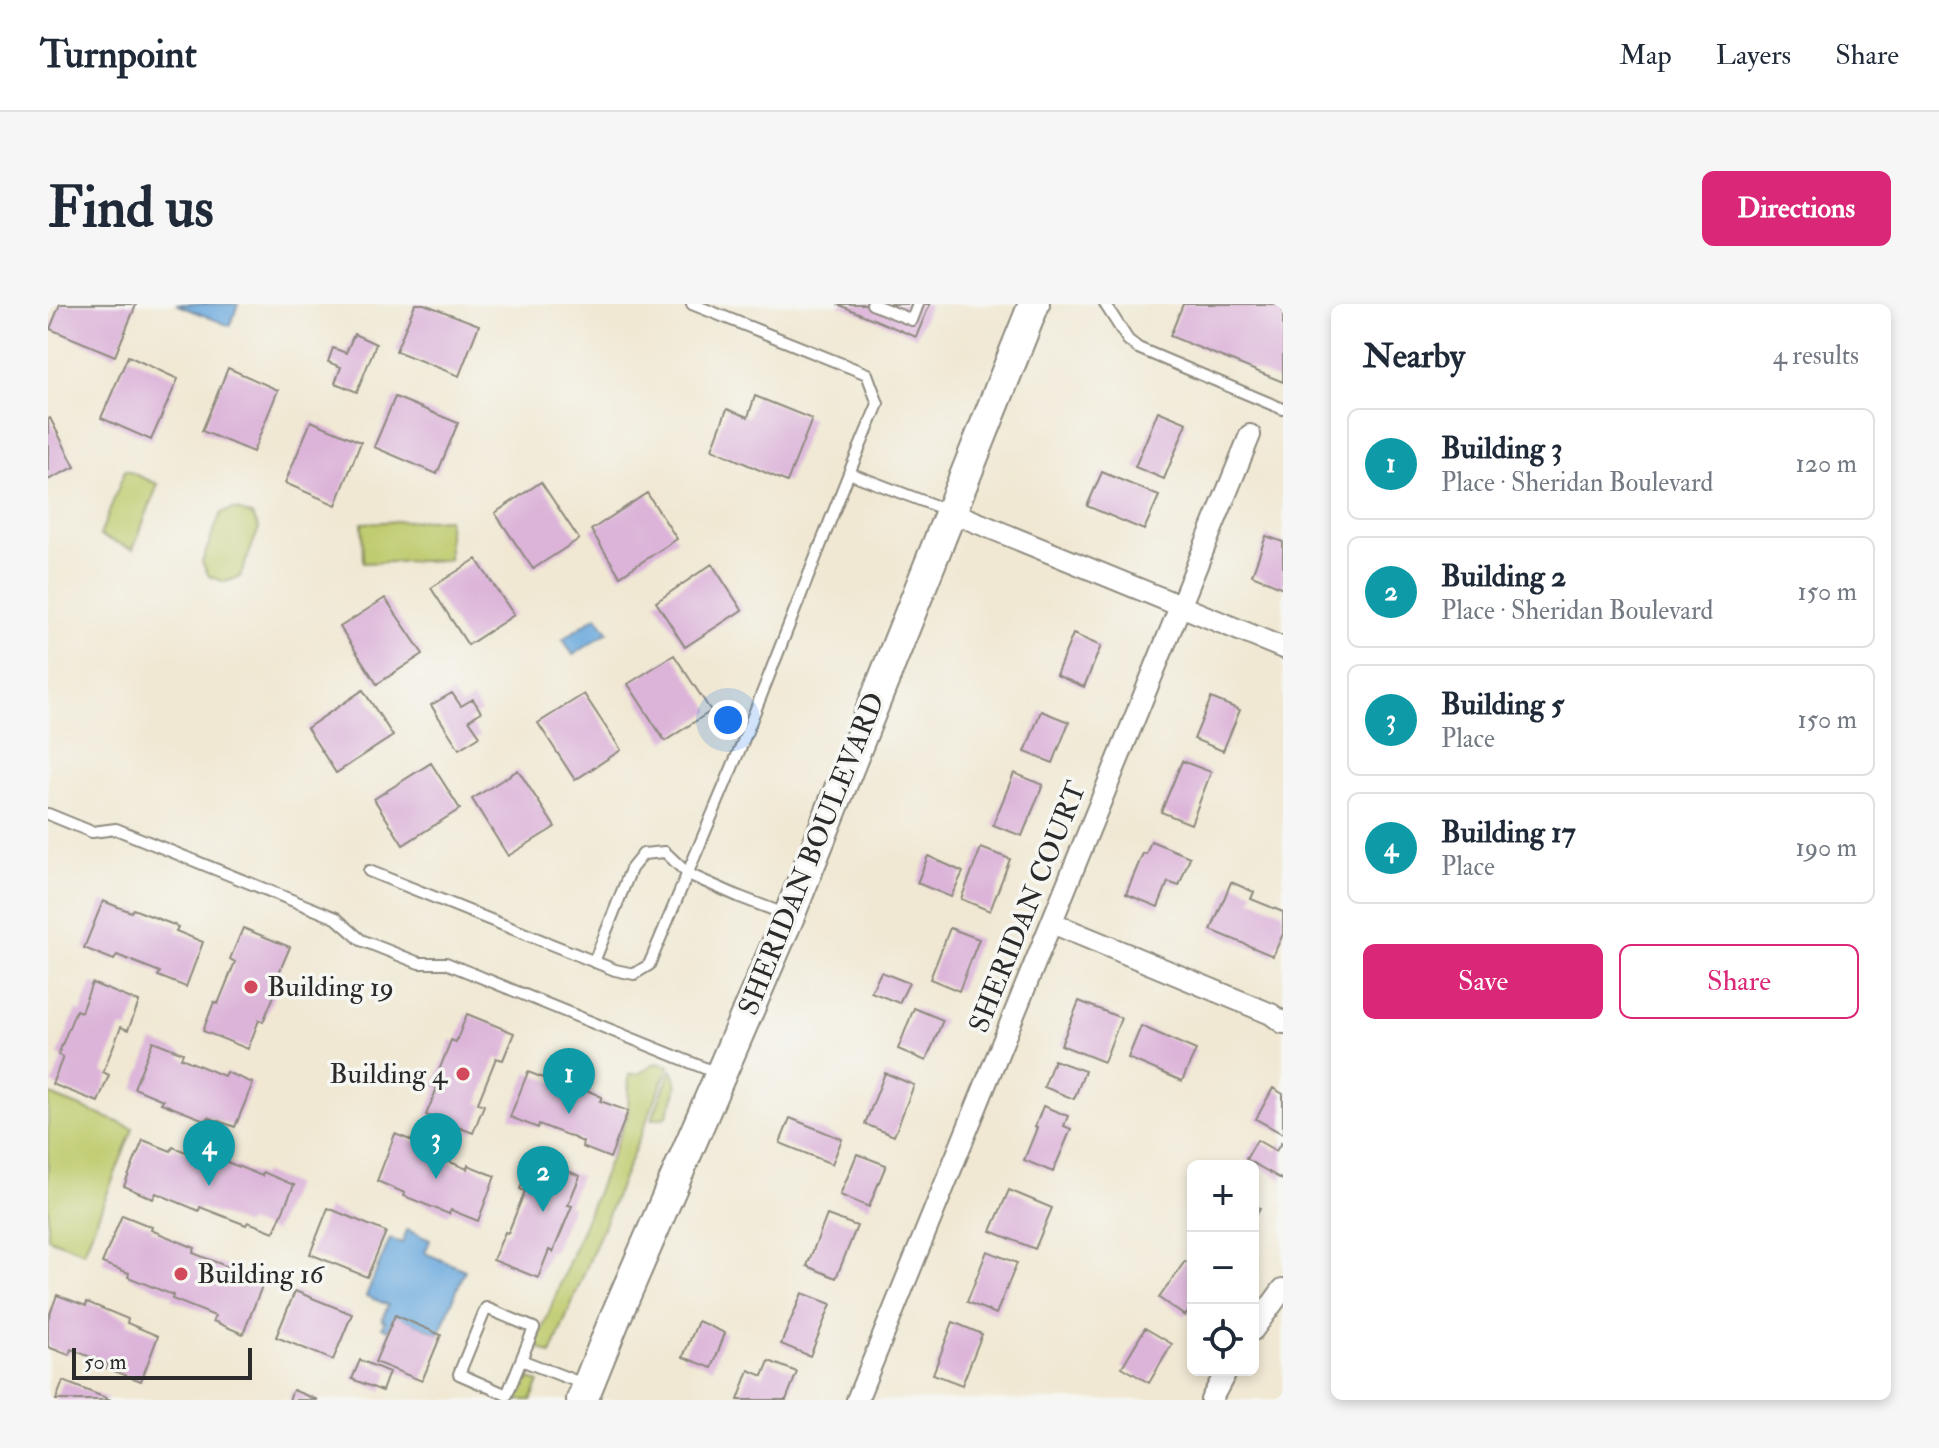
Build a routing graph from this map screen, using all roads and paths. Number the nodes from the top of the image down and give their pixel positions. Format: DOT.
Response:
graph roads {
  1 [pos="692,304"];
  2 [pos="872,304"];
  3 [pos="918,304"];
  4 [pos="1105,304"];
  5 [pos="1032,306"];
  6 [pos="1283,409"];
  7 [pos="1250,435"];
  8 [pos="849,473"];
  9 [pos="951,512"];
  10 [pos="1180,607"];
  11 [pos="1283,648"];
  12 [pos="48,814"];
  13 [pos="369,871"];
  14 [pos="688,874"];
  15 [pos="789,916"];
  16 [pos="1052,923"];
  17 [pos="594,962"];
  18 [pos="1283,1023"];
  19 [pos="721,1074"];
  20 [pos="1283,1289"];
  21 [pos="1259,1322"];
  22 [pos="521,1360"];
  23 [pos="1224,1376"];
  24 [pos="585,1393"];
  25 [pos="857,1400"];
  26 [pos="1211,1400"];
  1 -- 8 [label="lane"];
  2 -- 3 [label="lane"];
  4 -- 6 [label="lane"];
  5 -- 9 [label="main road, SHERIDAN BOULEVARD"];
  7 -- 10 [label="street, SHERIDAN COURT"];
  8 -- 9 [label="lane"];
  8 -- 14 [label="lane"];
  9 -- 10 [label="street"];
  9 -- 15 [label="main road, SHERIDAN BOULEVARD"];
  10 -- 11 [label="street"];
  10 -- 16 [label="street, SHERIDAN COURT"];
  12 -- 19 [label="lane"];
  13 -- 17 [label="lane"];
  14 -- 15 [label="lane"];
  14 -- 17 [label="lane"];
  14 -- 17 [label="lane"];
  15 -- 19 [label="main road, SHERIDAN BOULEVARD"];
  16 -- 18 [label="street"];
  16 -- 25 [label="street, SHERIDAN COURT"];
  19 -- 24 [label="main road, SHERIDAN BOULEVARD"];
  20 -- 21 [label="street"];
  22 -- 22 [label="lane"];
  22 -- 24 [label="lane"];
  23 -- 26 [label="street"];
}
